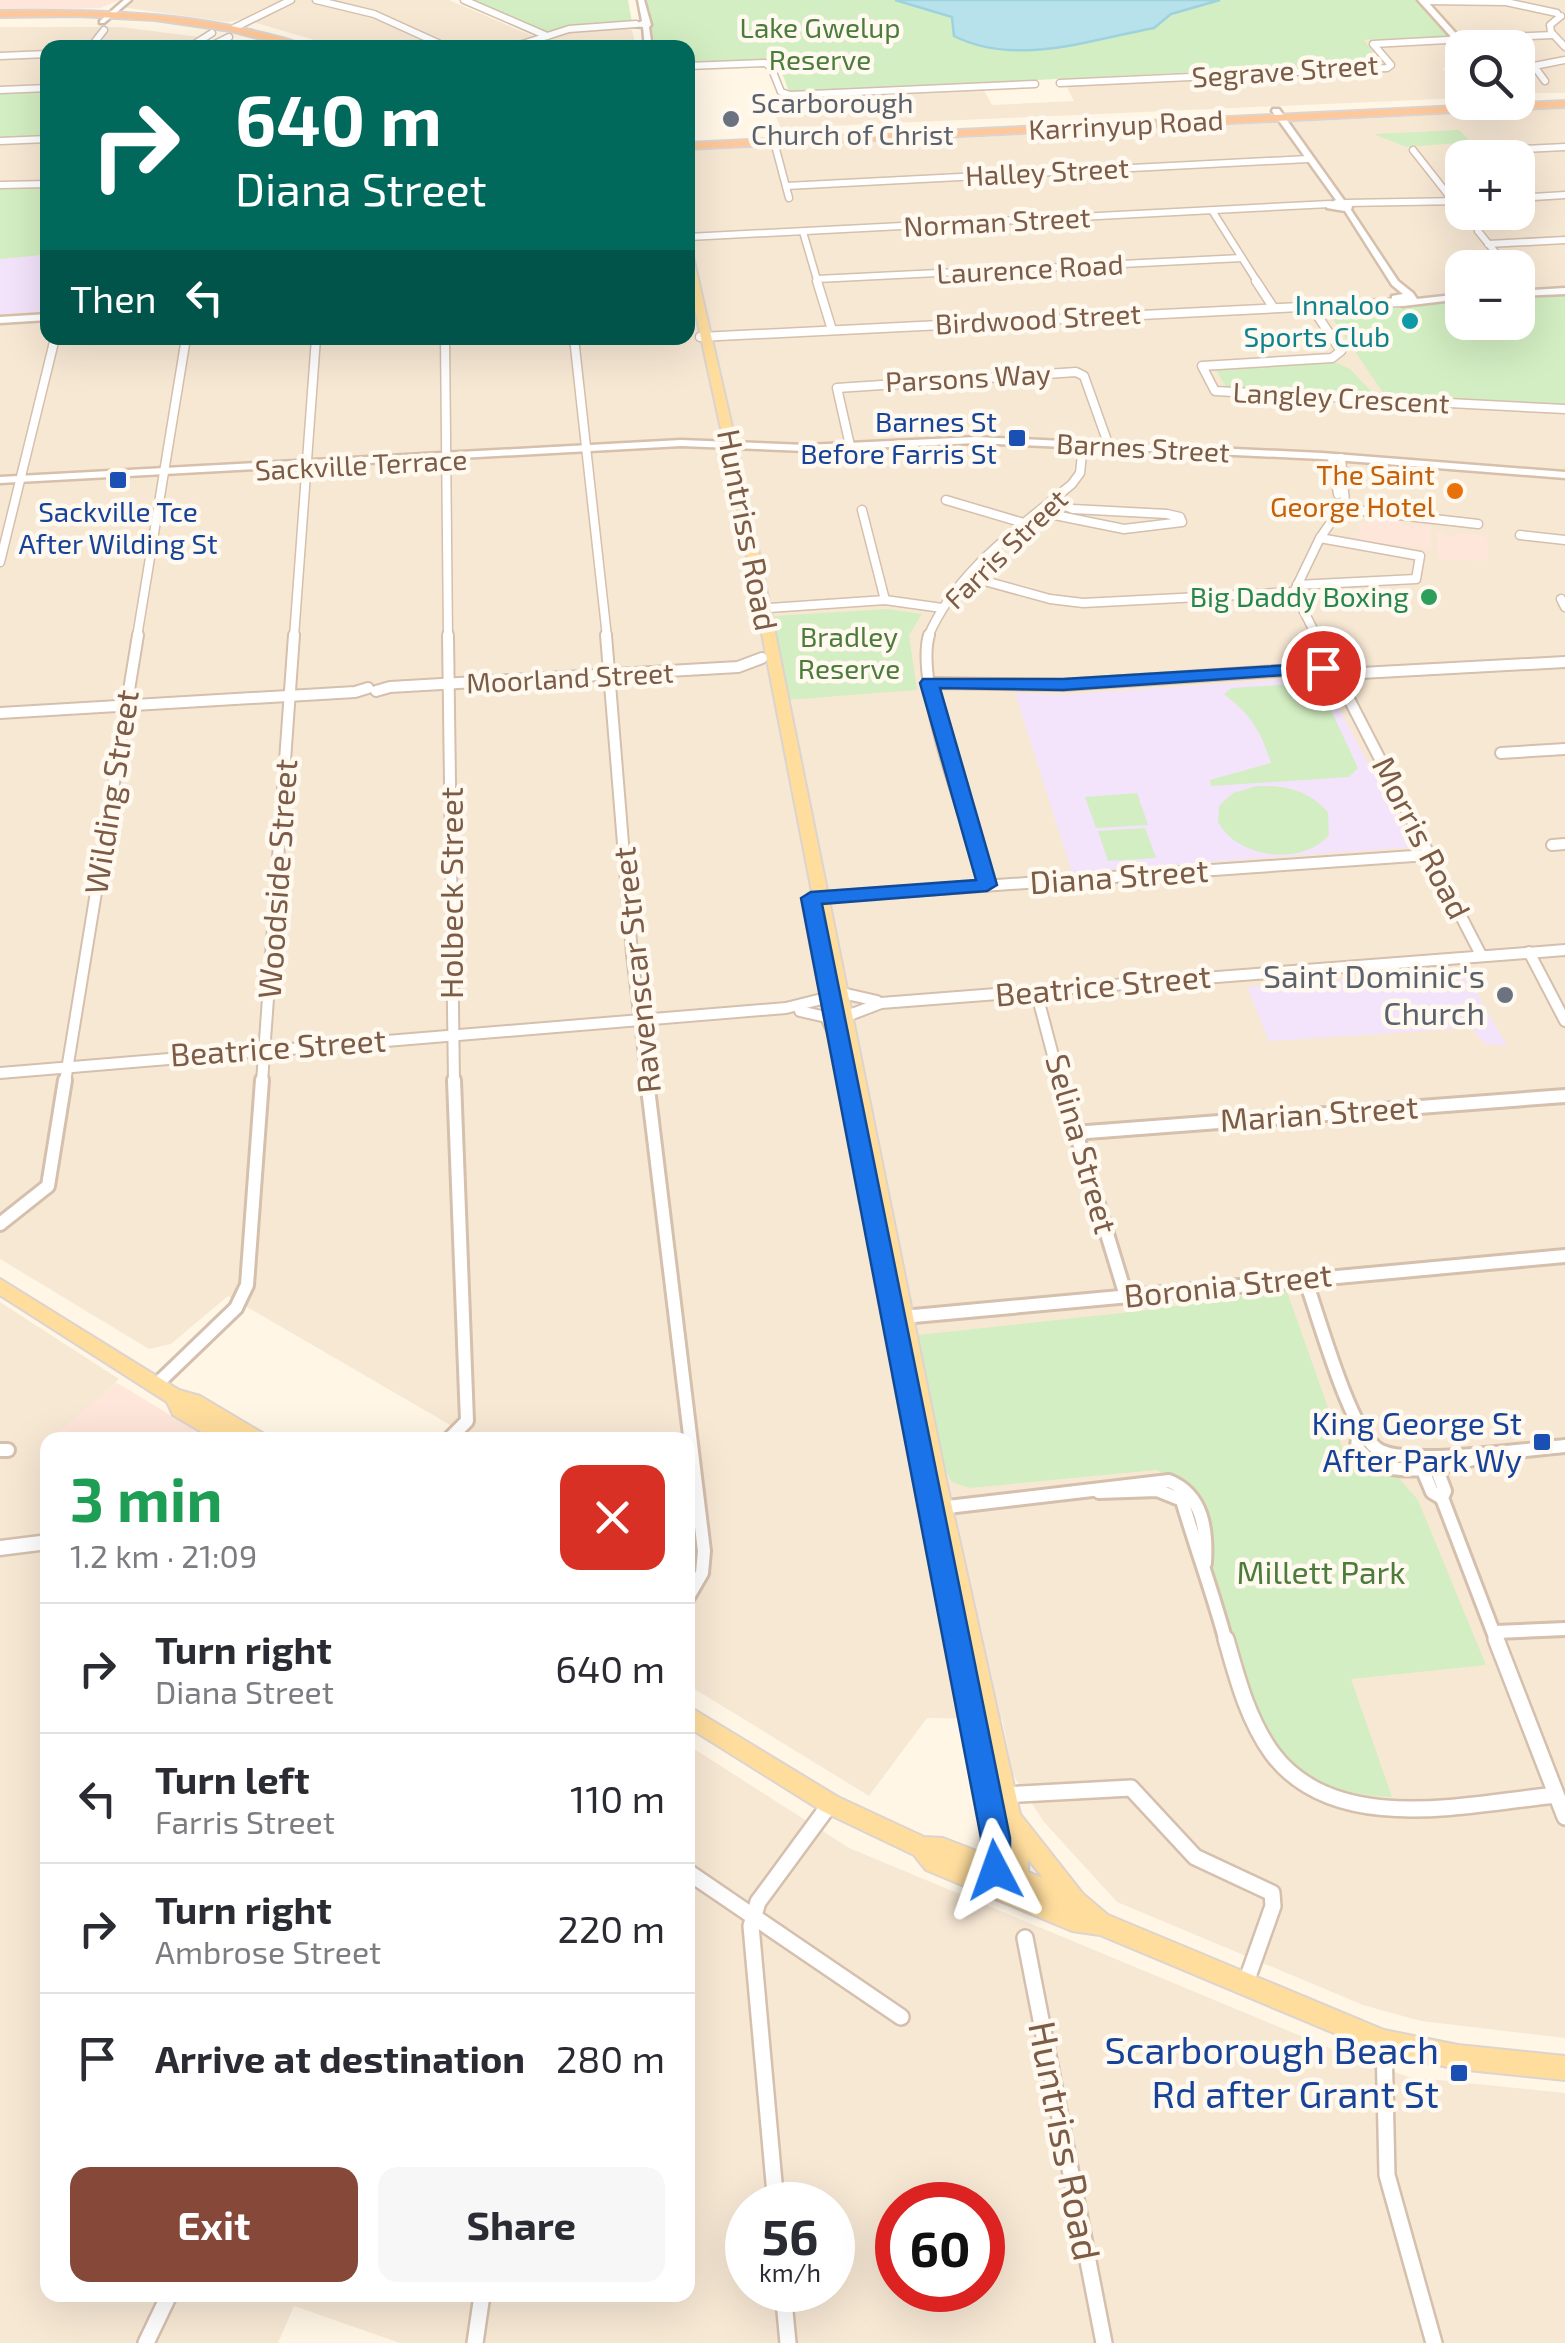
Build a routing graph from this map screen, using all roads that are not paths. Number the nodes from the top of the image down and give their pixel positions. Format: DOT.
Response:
graph roads {
  1 [pos="138,0"];
  2 [pos="291,0"];
  3 [pos="316,0"];
  4 [pos="464,0"];
  5 [pos="638,0"];
  6 [pos="1454,1"];
  7 [pos="1427,2"];
  8 [pos="31,13"];
  9 [pos="1562,14"];
  10 [pos="114,15"];
  11 [pos="140,16"];
  12 [pos="1,21"];
  13 [pos="44,22"];
  14 [pos="623,26"];
  15 [pos="640,26"];
  16 [pos="1453,30"];
  17 [pos="232,32"];
  18 [pos="212,33"];
  19 [pos="1554,35"];
  20 [pos="548,36"];
  21 [pos="1535,36"];
  22 [pos="96,40"];
  23 [pos="201,40"];
  24 [pos="220,40"];
  25 [pos="250,40"];
  26 [pos="269,40"];
  27 [pos="431,40"];
  28 [pos="535,40"];
  29 [pos="644,40"];
  30 [pos="1445,44"];
  31 [pos="1565,47"];
  32 [pos="40,54"];
  33 [pos="0,56"];
  34 [pos="1565,60"];
  35 [pos="695,66"];
  36 [pos="1391,66"];
  37 [pos="1400,68"];
  38 [pos="1545,81"];
  39 [pos="1060,83"];
  40 [pos="1035,84"];
  41 [pos="40,88"];
  42 [pos="0,90"];
  43 [pos="1565,97"];
  44 [pos="1535,100"];
  45 [pos="1535,102"];
  46 [pos="1445,103"];
  47 [pos="1565,104"];
  48 [pos="1445,105"];
  49 [pos="1274,115"];
  50 [pos="862,134"];
  51 [pos="695,137"];
  52 [pos="40,139"];
  53 [pos="791,140"];
  54 [pos="0,141"];
  55 [pos="754,142"];
  56 [pos="695,146"];
  57 [pos="1565,147"];
  58 [pos="1535,148"];
  59 [pos="776,149"];
  60 [pos="1413,150"];
  61 [pos="1308,159"];
  62 [pos="40,182"];
  63 [pos="0,184"];
  64 [pos="786,186"];
  65 [pos="1445,186"];
  66 [pos="1565,196"];
  67 [pos="1535,197"];
  68 [pos="790,198"];
  69 [pos="1445,201"];
  70 [pos="1339,206"];
  71 [pos="1214,212"];
  72 [pos="1478,231"];
  73 [pos="803,232"];
  74 [pos="695,237"];
  75 [pos="1565,240"];
  76 [pos="1488,244"];
  77 [pos="1493,250"];
  78 [pos="1242,258"];
  79 [pos="817,280"];
  80 [pos="1396,283"];
  81 [pos="1565,291"];
  82 [pos="1535,293"];
  83 [pos="1398,298"];
  84 [pos="1412,298"];
  85 [pos="1445,298"];
  86 [pos="1311,306"];
  87 [pos="695,307"];
  88 [pos="1273,307"];
  89 [pos="40,318"];
  90 [pos="0,320"];
  91 [pos="832,330"];
  92 [pos="703,337"];
  93 [pos="53,345"];
  94 [pos="185,345"];
  95 [pos="315,345"];
  96 [pos="444,345"];
  97 [pos="575,345"];
  98 [pos="1565,410"];
  99 [pos="1084,446"];
  100 [pos="850,448"];
  101 [pos="1109,448"];
  102 [pos="727,449"];
  103 [pos="588,450"];
  104 [pos="446,458"];
  105 [pos="1337,460"];
  106 [pos="305,465"];
  107 [pos="164,473"];
  108 [pos="1565,477"];
  109 [pos="20,481"];
  110 [pos="0,482"];
  111 [pos="946,500"];
  112 [pos="1052,501"];
  113 [pos="1337,508"];
  114 [pos="862,510"];
  115 [pos="1040,512"];
  116 [pos="1027,524"];
  117 [pos="1478,524"];
  118 [pos="1520,535"];
  119 [pos="1320,538"];
  120 [pos="1565,540"];
  121 [pos="0,562"];
  122 [pos="970,577"];
  123 [pos="1296,589"];
  124 [pos="884,600"];
  125 [pos="942,608"];
  126 [pos="758,609"];
  127 [pos="762,658"];
  128 [pos="1565,662"];
  129 [pos="1338,671"];
  130 [pos="611,676"];
  131 [pos="929,683"];
  132 [pos="451,684"];
  133 [pos="292,696"];
  134 [pos="126,704"];
  135 [pos="0,713"];
  136 [pos="1565,749"];
  137 [pos="1501,753"];
  138 [pos="1552,844"];
  139 [pos="1565,844"];
  140 [pos="1428,855"];
  141 [pos="987,885"];
  142 [pos="816,898"];
  143 [pos="1565,950"];
  144 [pos="1529,952"];
  145 [pos="1480,955"];
  146 [pos="1036,991"];
  147 [pos="836,995"];
  148 [pos="881,1002"];
  149 [pos="786,1008"];
  150 [pos="847,1016"];
  151 [pos="640,1020"];
  152 [pos="1565,1021"];
  153 [pos="452,1035"];
  154 [pos="838,1041"];
  155 [pos="264,1049"];
  156 [pos="67,1064"];
  157 [pos="0,1070"];
  158 [pos="1565,1096"];
  159 [pos="1074,1133"];
  160 [pos="0,1224"];
  161 [pos="1565,1256"];
  162 [pos="1305,1279"];
  163 [pos="0,1286"];
  164 [pos="1126,1296"];
  165 [pos="898,1317"];
  166 [pos="165,1391"];
  167 [pos="217,1432"];
  168 [pos="244,1432"];
  169 [pos="456,1432"];
  170 [pos="690,1432"];
  171 [pos="1565,1446"];
  172 [pos="1427,1462"];
  173 [pos="695,1476"];
  174 [pos="935,1508"];
  175 [pos="40,1543"];
  176 [pos="0,1548"];
  177 [pos="695,1585"];
  178 [pos="1565,1629"];
  179 [pos="1496,1632"];
  180 [pos="695,1720"];
  181 [pos="1556,1795"];
  182 [pos="830,1804"];
  183 [pos="1006,1806"];
  184 [pos="1565,1817"];
  185 [pos="695,1877"];
  186 [pos="1003,1882"];
  187 [pos="1080,1904"];
  188 [pos="754,1916"];
  189 [pos="1100,1924"];
  190 [pos="1024,1938"];
  191 [pos="1245,1985"];
  192 [pos="901,2018"];
  193 [pos="1384,2042"];
  194 [pos="1565,2068"];
  195 [pos="774,2182"];
  196 [pos="166,2302"];
  197 [pos="481,2302"];
  198 [pos="786,2312"];
  199 [pos="146,2343"];
  200 [pos="474,2343"];
  201 [pos="788,2343"];
  202 [pos="1104,2343"];
  203 [pos="1434,2343"];
  1 -- 10 [label="street"];
  1 -- 11 [label="highway"];
  2 -- 17 [label="street"];
  3 -- 27 [label="street"];
  4 -- 20 [label="street"];
  5 -- 15 [label="street"];
  6 -- 7 [label="street"];
  6 -- 9 [label="street"];
  7 -- 16 [label="main road"];
  8 -- 10 [label="highway"];
  8 -- 12 [label="highway"];
  8 -- 13 [label="highway"];
  9 -- 19 [label="street"];
  10 -- 11 [label="highway"];
  10 -- 13 [label="highway"];
  10 -- 18 [label="highway"];
  10 -- 22 [label="street"];
  11 -- 17 [label="highway"];
  12 -- 13 [label="highway"];
  14 -- 15 [label="street"];
  14 -- 20 [label="street"];
  15 -- 29 [label="street"];
  17 -- 18 [label="highway"];
  17 -- 24 [label="street"];
  17 -- 25 [label="highway"];
  17 -- 26 [label="highway"];
  18 -- 23 [label="street"];
  19 -- 21 [label="street"];
  19 -- 31 [label="street"];
  20 -- 28 [label="street"];
  30 -- 36 [label="street, Segrave Street"];
  32 -- 33 [label="street"];
  34 -- 38 [label="street"];
  35 -- 40 [label="street"];
  36 -- 37 [label="street"];
  36 -- 39 [label="street, Segrave Street"];
  41 -- 42 [label="street"];
  43 -- 44 [label="highway, Karrinyup Road"];
  45 -- 47 [label="highway, Karrinyup Road"];
  46 -- 49 [label="highway, Karrinyup Road"];
  48 -- 49 [label="highway, Karrinyup Road"];
  49 -- 50 [label="highway, Karrinyup Road"];
  49 -- 61 [label="street"];
  50 -- 51 [label="highway, Karrinyup Road"];
  50 -- 53 [label="highway, Karrinyup Road"];
  52 -- 54 [label="street"];
  53 -- 55 [label="highway, Karrinyup Road"];
  53 -- 59 [label="street"];
  55 -- 56 [label="highway, Karrinyup Road"];
  55 -- 59 [label="street"];
  57 -- 58 [label="street"];
  59 -- 64 [label="street"];
  60 -- 65 [label="street"];
  61 -- 64 [label="street, Halley Street"];
  61 -- 70 [label="street"];
  62 -- 63 [label="street"];
  64 -- 68 [label="street"];
  66 -- 67 [label="street"];
  69 -- 70 [label="street, Norman Street"];
  70 -- 71 [label="street, Norman Street"];
  70 -- 80 [label="street"];
  71 -- 73 [label="street, Norman Street"];
  71 -- 78 [label="street"];
  72 -- 76 [label="street"];
  73 -- 74 [label="street, Norman Street"];
  73 -- 79 [label="street"];
  75 -- 76 [label="street"];
  76 -- 77 [label="street"];
  78 -- 79 [label="street, Laurence Road"];
  78 -- 88 [label="street"];
  79 -- 91 [label="street"];
  80 -- 83 [label="street"];
  80 -- 84 [label="street"];
  81 -- 82 [label="street"];
  83 -- 84 [label="street"];
  83 -- 86 [label="street, Birdwood Street"];
  84 -- 85 [label="street"];
  86 -- 88 [label="street, Birdwood Street"];
  86 -- 98 [label="street, Langley Crescent"];
  87 -- 92 [label="main road, Huntriss Road"];
  88 -- 91 [label="street, Birdwood Street"];
  89 -- 90 [label="street"];
  91 -- 92 [label="street, Birdwood Street"];
  92 -- 102 [label="main road, Huntriss Road"];
  93 -- 109 [label="street"];
  94 -- 107 [label="street, Wilding Street"];
  95 -- 106 [label="street, Woodside Street"];
  96 -- 104 [label="street, Holbeck Street"];
  97 -- 103 [label="street, Ravenscar Street"];
  99 -- 100 [label="main road, Barnes Street"];
  99 -- 101 [label="main road, Barnes Street"];
  99 -- 112 [label="street, Farris Street"];
  100 -- 101 [label="street, Parsons Way"];
  100 -- 102 [label="main road, Barnes Street"];
  100 -- 102 [label="main road, Barnes Street"];
  101 -- 105 [label="main road, Barnes Street"];
  102 -- 103 [label="main road, Sackville Terrace"];
  102 -- 126 [label="main road, Huntriss Road"];
  103 -- 104 [label="main road, Sackville Terrace"];
  103 -- 130 [label="street, Ravenscar Street"];
  104 -- 106 [label="main road, Sackville Terrace"];
  104 -- 132 [label="street, Holbeck Street"];
  105 -- 108 [label="main road, Barnes Street"];
  105 -- 113 [label="street"];
  106 -- 107 [label="main road, Sackville Terrace"];
  106 -- 133 [label="street, Woodside Street"];
  107 -- 109 [label="main road, Sackville Terrace"];
  107 -- 134 [label="street, Wilding Street"];
  109 -- 110 [label="main road, Sackville Terrace"];
  109 -- 121 [label="street"];
  111 -- 116 [label="street"];
  112 -- 115 [label="street, Farris Street"];
  112 -- 115 [label="street"];
  113 -- 117 [label="street"];
  113 -- 119 [label="street"];
  114 -- 124 [label="street"];
  115 -- 116 [label="street, Farris Street"];
  116 -- 122 [label="street, Farris Street"];
  118 -- 120 [label="street"];
  119 -- 123 [label="street"];
  119 -- 123 [label="street"];
  122 -- 123 [label="street"];
  122 -- 125 [label="street, Farris Street"];
  123 -- 129 [label="street, Morris Road"];
  124 -- 125 [label="street"];
  124 -- 126 [label="street"];
  125 -- 131 [label="street, Farris Street"];
  126 -- 127 [label="main road, Huntriss Road"];
  126 -- 142 [label="main road, Huntriss Road"];
  127 -- 130 [label="street, Moorland Street"];
  127 -- 142 [label="main road, Huntriss Road"];
  128 -- 129 [label="street"];
  129 -- 131 [label="street"];
  129 -- 140 [label="street, Morris Road"];
  130 -- 132 [label="street, Moorland Street"];
  130 -- 151 [label="street, Ravenscar Street"];
  131 -- 141 [label="street, Farris Street"];
  132 -- 133 [label="street, Moorland Street"];
  132 -- 153 [label="street, Holbeck Street"];
  133 -- 134 [label="street, Moorland Street"];
  133 -- 155 [label="street, Woodside Street"];
  134 -- 135 [label="street, Moorland Street"];
  134 -- 156 [label="street, Wilding Street"];
  136 -- 137 [label="street"];
  138 -- 139 [label="street"];
  140 -- 141 [label="street, Diana Street"];
  140 -- 145 [label="street, Morris Road"];
  141 -- 142 [label="street, Diana Street"];
  142 -- 147 [label="main road, Huntriss Road"];
  143 -- 144 [label="street, Beatrice Street"];
  144 -- 145 [label="street, Beatrice Street"];
  144 -- 152 [label="street"];
  145 -- 146 [label="street, Beatrice Street"];
  146 -- 148 [label="street, Beatrice Street"];
  146 -- 159 [label="street, Selina Street"];
  147 -- 148 [label="street, Beatrice Street"];
  147 -- 149 [label="street, Beatrice Street"];
  147 -- 150 [label="main road, Huntriss Road"];
  147 -- 154 [label="main road, Huntriss Road"];
  148 -- 150 [label="street, Beatrice Street"];
  149 -- 151 [label="street, Beatrice Street"];
  149 -- 154 [label="street, Beatrice Street"];
  150 -- 165 [label="main road, Huntriss Road"];
  151 -- 153 [label="street, Beatrice Street"];
  151 -- 170 [label="street, Ravenscar Street"];
  153 -- 155 [label="street, Beatrice Street"];
  153 -- 169 [label="street, Holbeck Street"];
  154 -- 165 [label="main road, Huntriss Road"];
  155 -- 156 [label="street, Beatrice Street"];
  155 -- 166 [label="street, Woodside Street"];
  156 -- 157 [label="street, Beatrice Street"];
  156 -- 160 [label="street, Wilding Street"];
  158 -- 159 [label="street, Marian Street"];
  159 -- 164 [label="street, Selina Street"];
  161 -- 162 [label="street, Boronia Street"];
  162 -- 164 [label="street, Boronia Street"];
  162 -- 172 [label="street"];
  163 -- 166 [label="main road"];
  164 -- 165 [label="street, Boronia Street"];
  165 -- 174 [label="main road, Huntriss Road"];
  166 -- 167 [label="main road"];
  166 -- 168 [label="main road"];
  171 -- 172 [label="street"];
  172 -- 179 [label="street"];
  173 -- 177 [label="street, Ravenscar Street"];
  174 -- 181 [label="street"];
  174 -- 183 [label="main road, Huntriss Road"];
  174 -- 186 [label="main road, Huntriss Road"];
  175 -- 176 [label="street"];
  178 -- 179 [label="street"];
  179 -- 181 [label="street"];
  180 -- 182 [label="main road"];
  181 -- 184 [label="street"];
  182 -- 186 [label="main road"];
  182 -- 188 [label="street"];
  183 -- 186 [label="main road, Huntriss Road"];
  183 -- 187 [label="main road"];
  183 -- 191 [label="street"];
  185 -- 188 [label="street"];
  186 -- 187 [label="main road"];
  186 -- 189 [label="main road"];
  187 -- 189 [label="main road"];
  188 -- 192 [label="street"];
  188 -- 195 [label="street"];
  189 -- 191 [label="main road"];
  190 -- 202 [label="street, Huntriss Road"];
  191 -- 193 [label="main road"];
  193 -- 194 [label="main road"];
  193 -- 203 [label="street"];
  196 -- 199 [label="street"];
  197 -- 200 [label="street"];
  198 -- 201 [label="street"];
}
